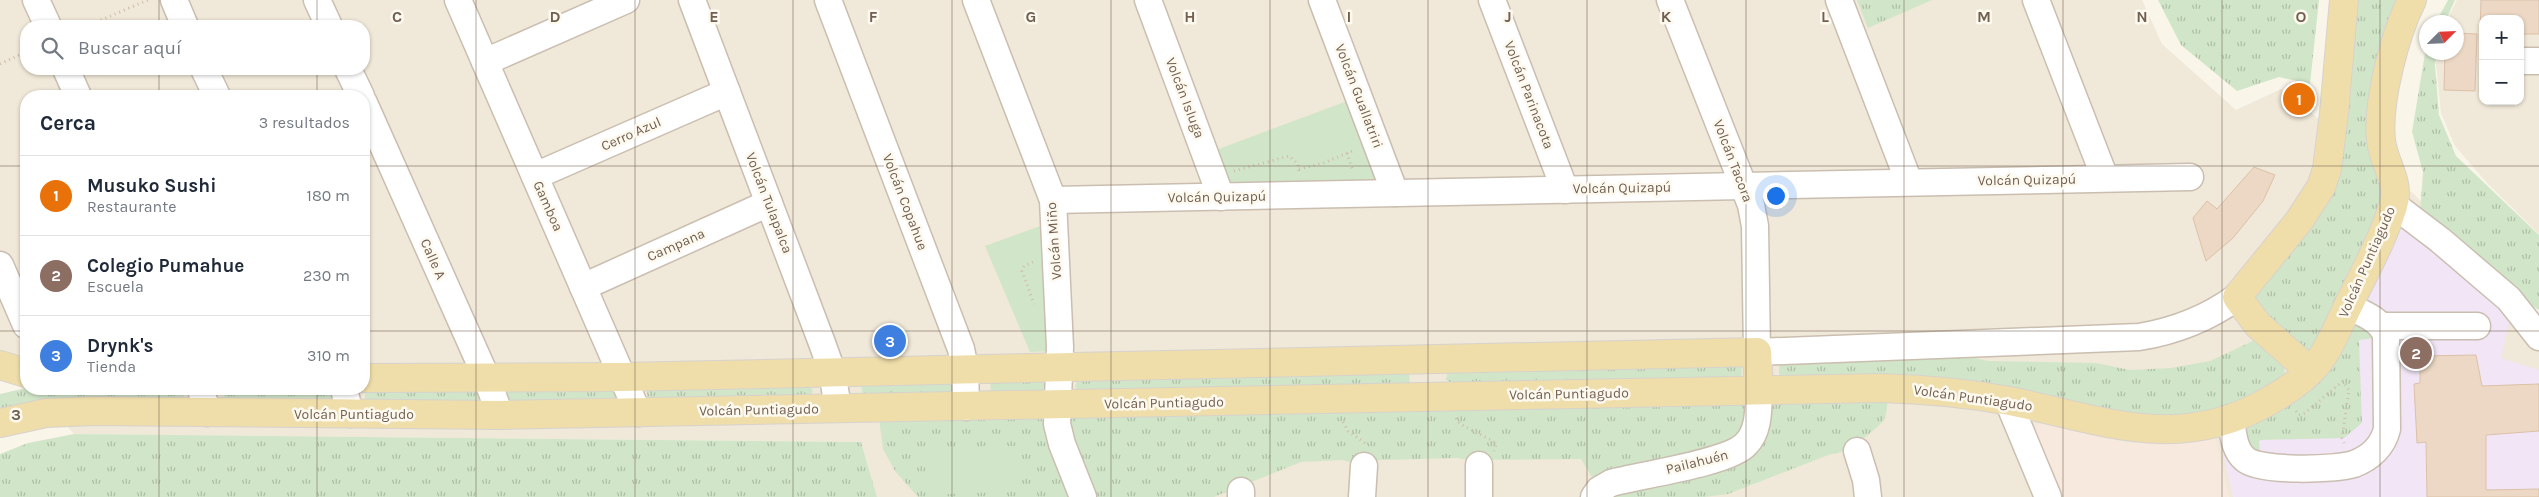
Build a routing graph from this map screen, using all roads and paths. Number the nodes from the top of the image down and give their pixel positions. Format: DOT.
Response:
graph roads {
  1 [pos="36,0"];
  2 [pos="148,0"];
  3 [pos="174,0"];
  4 [pos="317,0"];
  5 [pos="458,0"];
  6 [pos="626,0"];
  7 [pos="692,0"];
  8 [pos="828,0"];
  9 [pos="976,0"];
  10 [pos="1148,0"];
  11 [pos="1322,0"];
  12 [pos="1492,0"];
  13 [pos="1670,0"];
  14 [pos="1839,0"];
  15 [pos="2036,0"];
  16 [pos="2344,0"];
  17 [pos="2412,0"];
  18 [pos="45,20"];
  19 [pos="101,20"];
  20 [pos="183,20"];
  21 [pos="326,20"];
  22 [pos="20,55"];
  23 [pos="2524,61"];
  24 [pos="2539,61"];
  25 [pos="485,62"];
  26 [pos="0,64"];
  27 [pos="69,75"];
  28 [pos="207,75"];
  29 [pos="351,75"];
  30 [pos="75,90"];
  31 [pos="213,90"];
  32 [pos="357,90"];
  33 [pos="727,92"];
  34 [pos="370,117"];
  35 [pos="1376,142"];
  36 [pos="1299,170"];
  37 [pos="535,176"];
  38 [pos="2190,177"];
  39 [pos="2106,178"];
  40 [pos="1909,182"];
  41 [pos="1218,186"];
  42 [pos="1743,186"];
  43 [pos="1565,190"];
  44 [pos="1395,193"];
  45 [pos="1300,195"];
  46 [pos="1053,200"];
  47 [pos="769,203"];
  48 [pos="2394,205"];
  49 [pos="0,265"];
  50 [pos="583,287"];
  51 [pos="2237,298"];
  52 [pos="2348,306"];
  53 [pos="20,311"];
  54 [pos="2381,326"];
  55 [pos="2477,326"];
  56 [pos="2539,337"];
  57 [pos="1757,352"];
  58 [pos="1429,360"];
  59 [pos="0,365"];
  60 [pos="1060,367"];
  61 [pos="965,368"];
  62 [pos="20,371"];
  63 [pos="832,371"];
  64 [pos="2310,371"];
  65 [pos="623,376"];
  66 [pos="370,378"];
  67 [pos="20,379"];
  68 [pos="487,379"];
  69 [pos="0,384"];
  70 [pos="1759,390"];
  71 [pos="1428,397"];
  72 [pos="204,401"];
  73 [pos="347,401"];
  74 [pos="2008,401"];
  75 [pos="1058,405"];
  76 [pos="966,407"];
  77 [pos="838,408"];
  78 [pos="2294,409"];
  79 [pos="638,413"];
  80 [pos="500,415"];
  81 [pos="1454,415"];
  82 [pos="1341,418"];
  83 [pos="2231,420"];
  84 [pos="0,423"];
  85 [pos="1466,428"];
  86 [pos="1857,451"];
  87 [pos="2355,464"];
  88 [pos="1479,465"];
  89 [pos="1364,466"];
  90 [pos="1083,497"];
  91 [pos="1362,497"];
  92 [pos="1479,497"];
  93 [pos="1594,497"];
  94 [pos="1868,497"];
  95 [pos="2048,497"];
  1 -- 18 [label="street"];
  2 -- 19 [label="path"];
  3 -- 20 [label="street"];
  4 -- 21 [label="street"];
  5 -- 25 [label="street, Gamboa"];
  6 -- 25 [label="street"];
  7 -- 33 [label="street, Volcán Tulapalca"];
  8 -- 61 [label="street, Volcán Copahue"];
  9 -- 46 [label="street, Volcán Miño"];
  10 -- 41 [label="street, Volcán Isluga"];
  11 -- 35 [label="street, Volcán Guallatriri"];
  12 -- 43 [label="street, Volcán Parinacota"];
  13 -- 42 [label="street, Volcán Tacora"];
  14 -- 40 [label="street"];
  15 -- 39 [label="street"];
  16 -- 51 [label="main road"];
  17 -- 48 [label="main road, Volcán Puntiagudo"];
  22 -- 26 [label="path"];
  23 -- 24 [label="street"];
  25 -- 37 [label="street, Gamboa"];
  27 -- 30 [label="street"];
  28 -- 31 [label="street"];
  29 -- 32 [label="street"];
  33 -- 37 [label="street, Cerro Azul"];
  33 -- 47 [label="street, Volcán Tulapalca"];
  34 -- 68 [label="street, Calle A"];
  35 -- 36 [label="path"];
  35 -- 44 [label="street, Volcán Guallatriri"];
  36 -- 41 [label="path"];
  36 -- 45 [label="path"];
  37 -- 50 [label="street, Gamboa"];
  38 -- 39 [label="street, Volcán Quizapú"];
  39 -- 40 [label="street, Volcán Quizapú"];
  40 -- 42 [label="street, Volcán Quizapú"];
  41 -- 45 [label="street, Volcán Quizapú"];
  41 -- 46 [label="street, Volcán Quizapú"];
  42 -- 43 [label="street, Volcán Quizapú"];
  42 -- 57 [label="street, Volcán Tacora"];
  43 -- 44 [label="street, Volcán Quizapú"];
  44 -- 45 [label="street, Volcán Quizapú"];
  46 -- 60 [label="street, Volcán Miño"];
  47 -- 50 [label="street, Campana"];
  47 -- 63 [label="street, Volcán Tulapalca"];
  48 -- 52 [label="main road, Volcán Puntiagudo"];
  48 -- 56 [label="street"];
  49 -- 53 [label="street"];
  50 -- 65 [label="street, Gamboa"];
  51 -- 57 [label="street"];
  51 -- 64 [label="main road"];
  52 -- 54 [label="street"];
  52 -- 64 [label="main road, Volcán Puntiagudo"];
  54 -- 55 [label="street"];
  54 -- 87 [label="street"];
  57 -- 58 [label="main road"];
  57 -- 70 [label="main road, Volcán Tacora"];
  58 -- 60 [label="main road"];
  58 -- 71 [label="main road"];
  59 -- 62 [label="main road"];
  60 -- 61 [label="main road"];
  60 -- 75 [label="street, Volcán Miño"];
  61 -- 63 [label="main road"];
  61 -- 76 [label="street, Volcán Copahue"];
  63 -- 65 [label="main road"];
  63 -- 77 [label="street, Volcán Tulapalca"];
  64 -- 83 [label="main road, Volcán Puntiagudo"];
  65 -- 68 [label="main road"];
  65 -- 79 [label="street, Gamboa"];
  66 -- 68 [label="main road"];
  67 -- 69 [label="main road"];
  68 -- 80 [label="street, Calle A"];
  70 -- 71 [label="main road, Volcán Puntiagudo"];
  70 -- 74 [label="main road, Volcán Puntiagudo"];
  70 -- 93 [label="street, Pailahuén"];
  71 -- 75 [label="main road, Volcán Puntiagudo"];
  72 -- 73 [label="main road, Volcán Puntiagudo"];
  72 -- 84 [label="main road, Volcán Puntiagudo"];
  73 -- 80 [label="main road, Volcán Puntiagudo"];
  74 -- 83 [label="main road, Volcán Puntiagudo"];
  74 -- 95 [label="street"];
  75 -- 76 [label="main road, Volcán Puntiagudo"];
  75 -- 90 [label="street, Volcán Miño"];
  76 -- 77 [label="main road, Volcán Puntiagudo"];
  77 -- 79 [label="main road, Volcán Puntiagudo"];
  78 -- 87 [label="path"];
  79 -- 80 [label="main road, Volcán Puntiagudo"];
  81 -- 85 [label="path"];
  82 -- 89 [label="path"];
  83 -- 87 [label="street"];
  86 -- 94 [label="street"];
  88 -- 92 [label="street"];
  89 -- 91 [label="street"];
}
